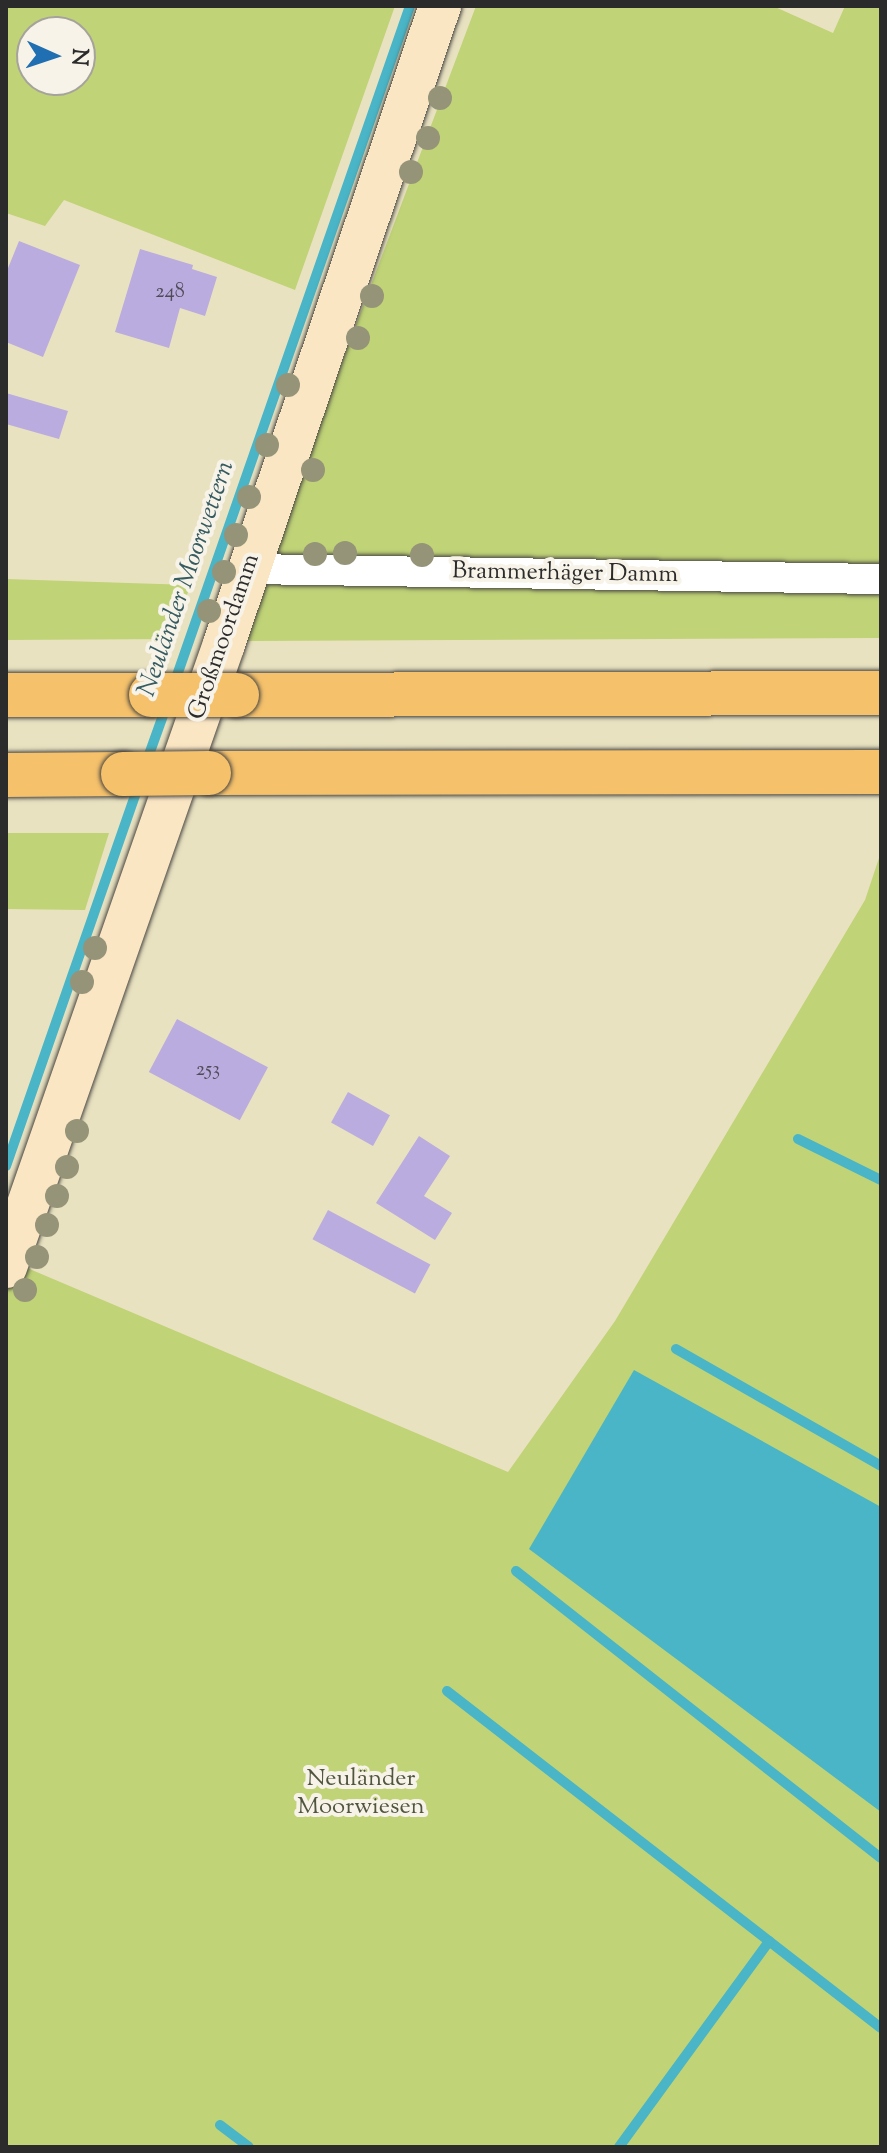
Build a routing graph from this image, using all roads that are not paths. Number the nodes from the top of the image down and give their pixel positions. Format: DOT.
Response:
graph roads {
  1 [pos="440,6"];
  2 [pos="249,569"];
  3 [pos="881,579"];
  4 [pos="881,693"];
  5 [pos="6,695"];
  6 [pos="881,772"];
  7 [pos="6,775"];
  8 [pos="6,1267"];
  1 -- 2 [label="street, Großmoordamm"];
  2 -- 3 [label="street, Brammerhäger Damm"];
  2 -- 8 [label="street, Großmoordamm"];
  4 -- 5 [label="highway, bridge"];
  6 -- 7 [label="highway, bridge"];
}
